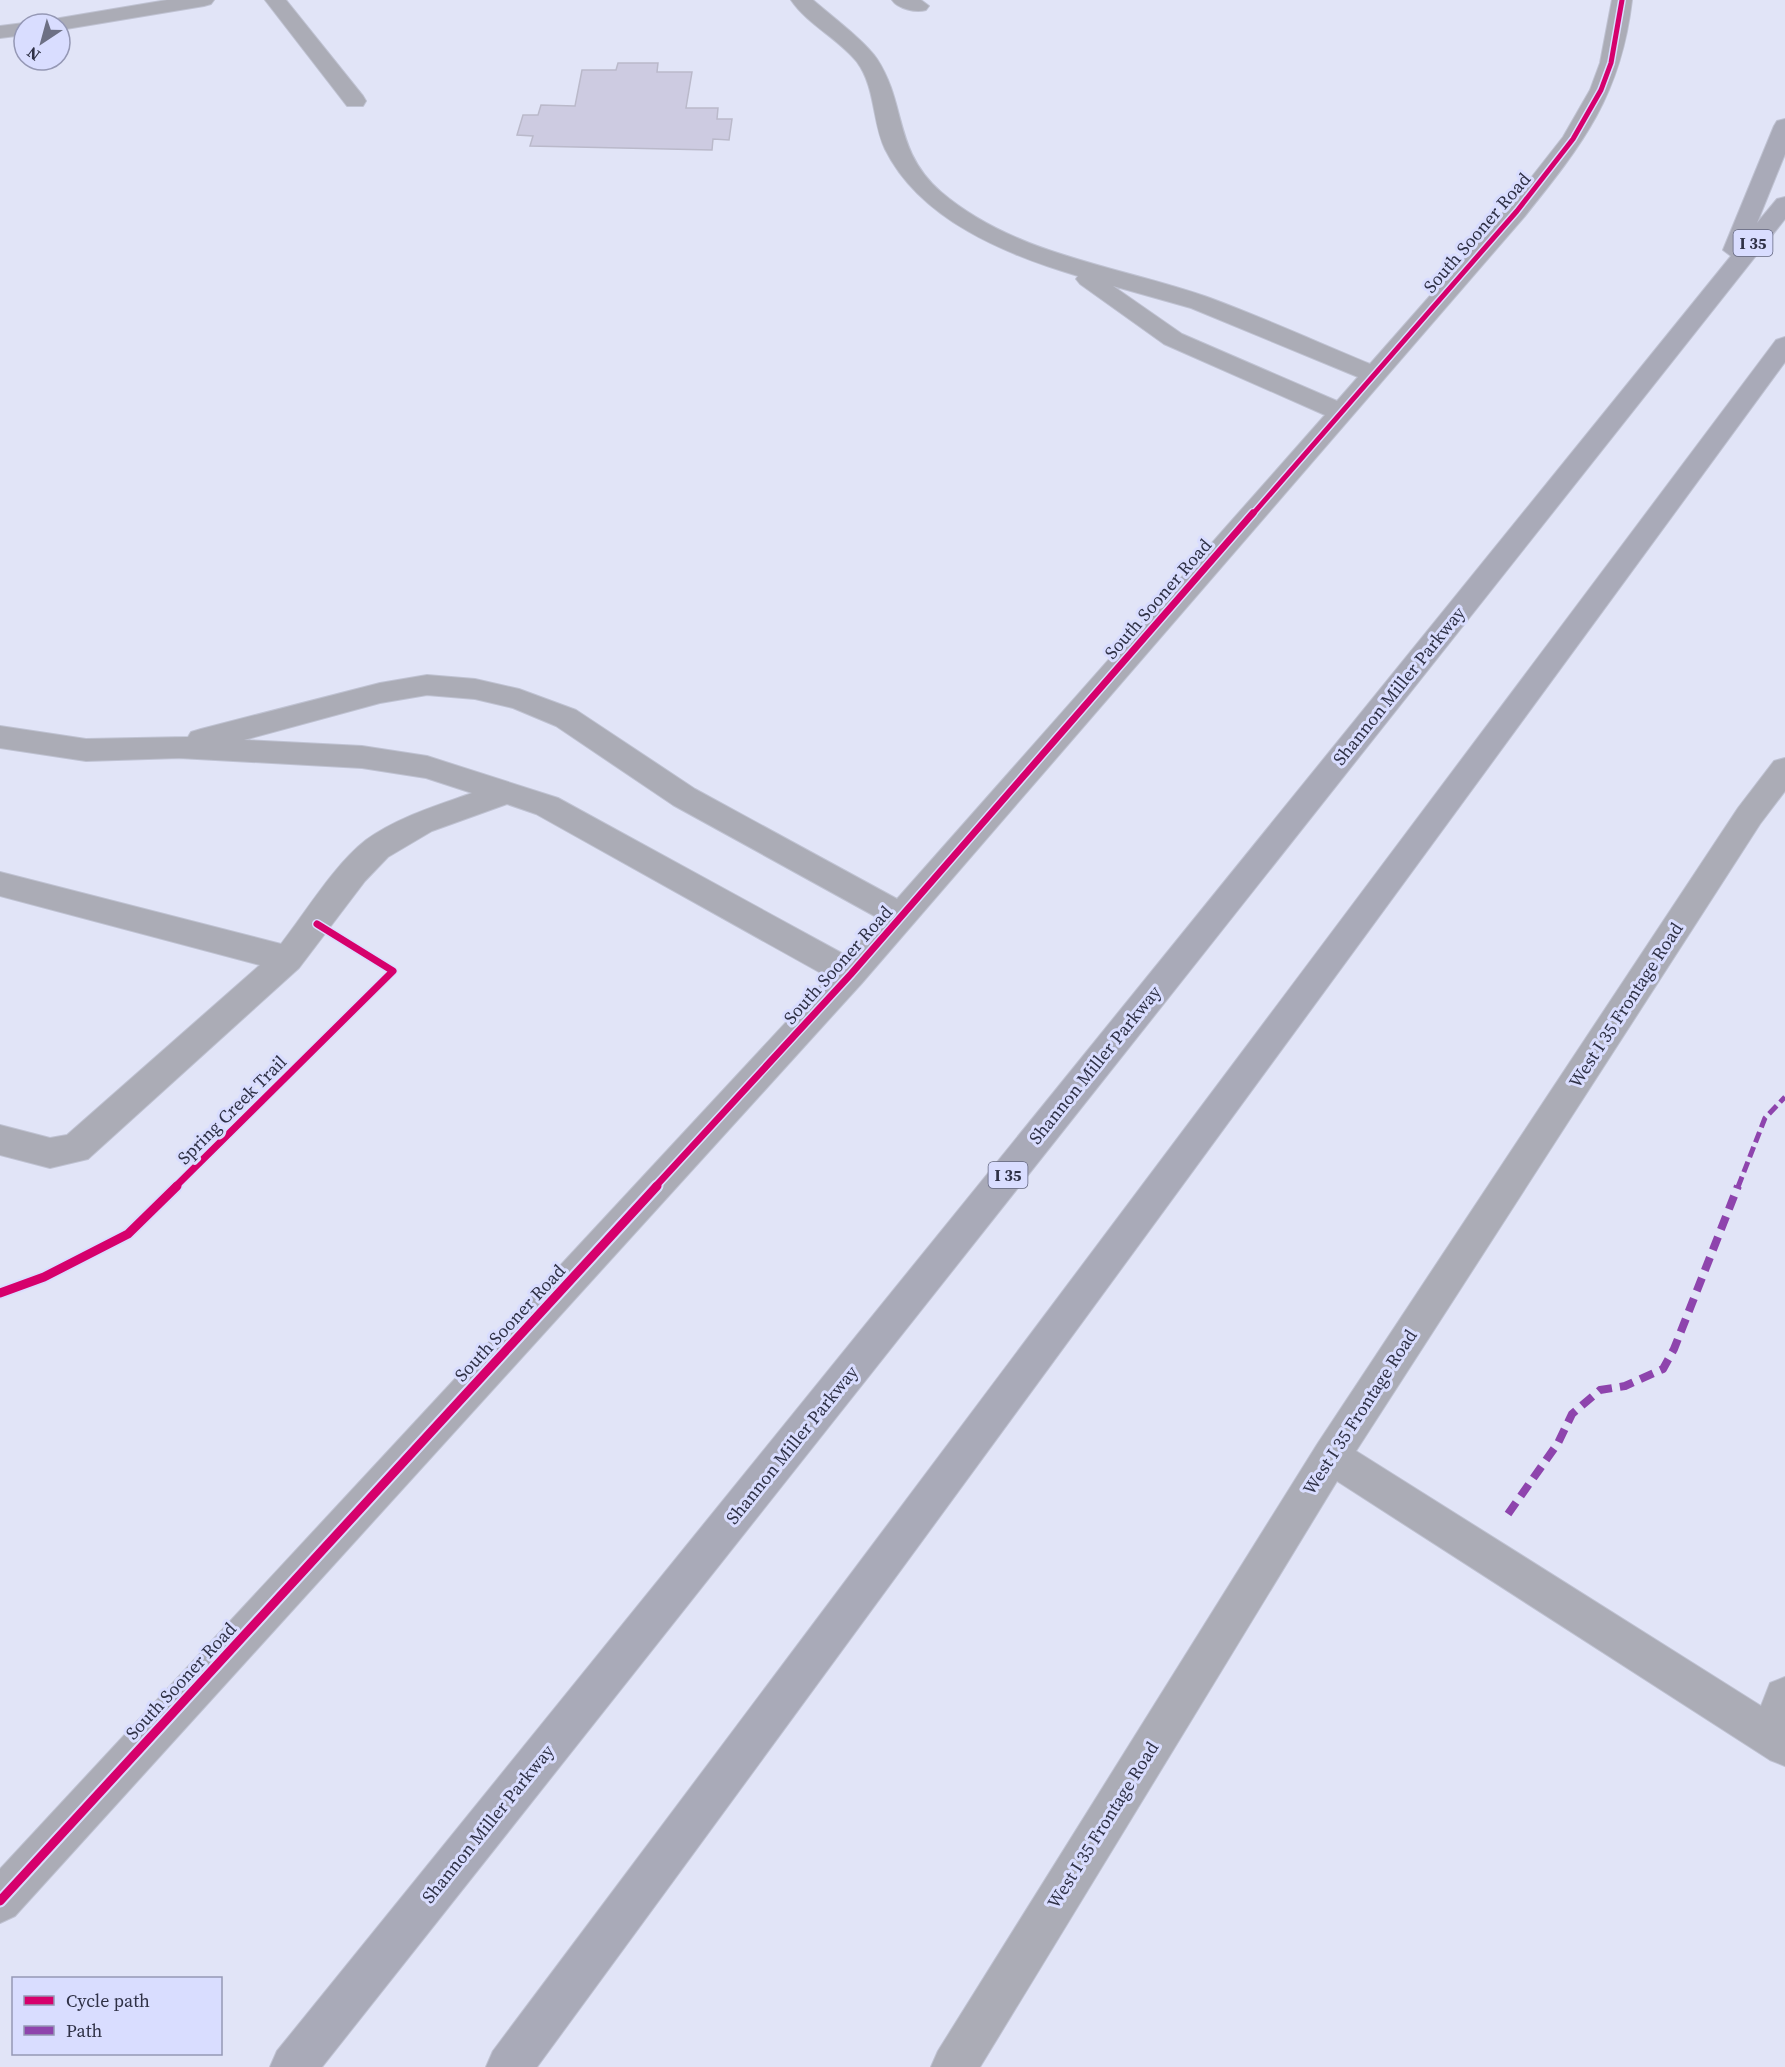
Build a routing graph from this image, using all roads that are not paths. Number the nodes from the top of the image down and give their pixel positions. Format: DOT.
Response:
graph roads {
  1 [pos="204,0"];
  2 [pos="275,0"];
  3 [pos="801,0"];
  4 [pos="1622,0"];
  5 [pos="72,17"];
  6 [pos="355,101"];
  7 [pos="1785,126"];
  8 [pos="1785,204"];
  9 [pos="1070,266"];
  10 [pos="1722,283"];
  11 [pos="1785,345"];
  12 [pos="1785,370"];
  13 [pos="1374,374"];
  14 [pos="1340,412"];
  15 [pos="1732,416"];
  16 [pos="0,737"];
  17 [pos="179,747"];
  18 [pos="1785,769"];
  19 [pos="508,792"];
  20 [pos="0,884"];
  21 [pos="901,916"];
  22 [pos="288,959"];
  23 [pos="851,974"];
  24 [pos="0,1140"];
  25 [pos="1331,1456"];
  26 [pos="1785,1698"];
  27 [pos="1777,1740"];
  28 [pos="0,1900"];
  29 [pos="294,2067"];
  30 [pos="508,2067"];
  31 [pos="954,2067"];
  1 -- 5 [label="street"];
  2 -- 6 [label="street"];
  3 -- 9 [label="street"];
  4 -- 13 [label="street, South Sooner Road"];
  7 -- 10 [label="highway"];
  8 -- 10 [label="highway, Shannon Miller Parkway / I 35"];
  9 -- 13 [label="street"];
  9 -- 14 [label="street"];
  10 -- 29 [label="highway, Shannon Miller Parkway / I 35"];
  11 -- 15 [label="highway"];
  12 -- 15 [label="highway"];
  13 -- 14 [label="street, South Sooner Road"];
  14 -- 21 [label="street, South Sooner Road"];
  15 -- 30 [label="highway"];
  16 -- 17 [label="street"];
  17 -- 19 [label="street"];
  17 -- 21 [label="street"];
  18 -- 25 [label="street, West I 35 Frontage Road"];
  19 -- 22 [label="street"];
  19 -- 23 [label="street"];
  20 -- 22 [label="street"];
  21 -- 23 [label="street, South Sooner Road"];
  22 -- 24 [label="street"];
  23 -- 28 [label="street, South Sooner Road"];
  25 -- 27 [label="street"];
  25 -- 31 [label="street, West I 35 Frontage Road"];
  26 -- 27 [label="street"];
}
